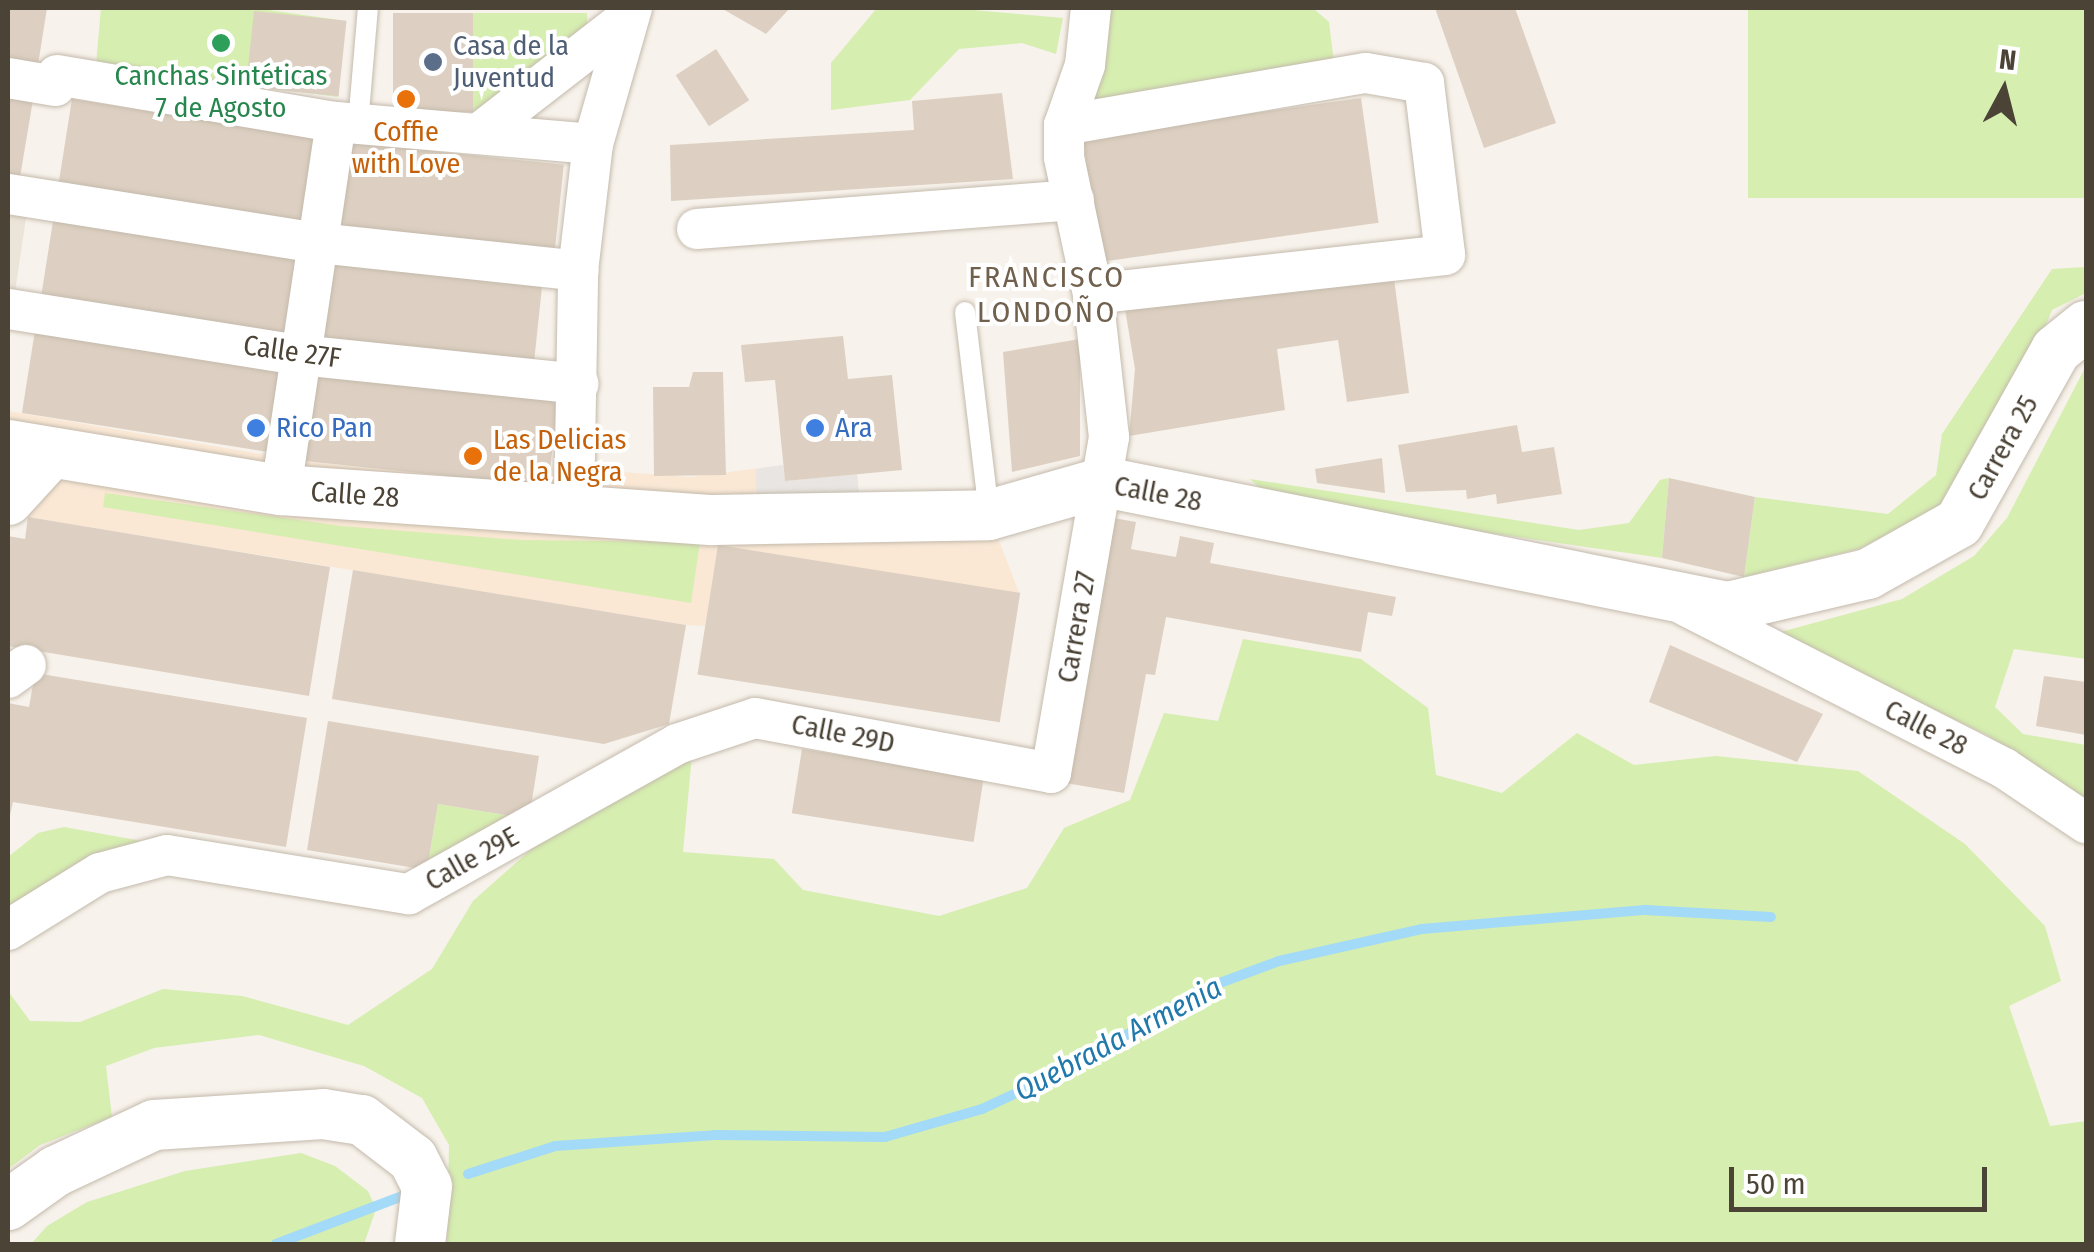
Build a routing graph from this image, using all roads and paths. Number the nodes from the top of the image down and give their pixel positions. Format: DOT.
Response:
graph roads {
  1 [pos="368,8"];
  2 [pos="1092,8"];
  3 [pos="628,14"];
  4 [pos="8,78"];
  5 [pos="347,123"];
  6 [pos="1064,125"];
  7 [pos="482,131"];
  8 [pos="593,144"];
  9 [pos="8,194"];
  10 [pos="1074,200"];
  11 [pos="697,229"];
  12 [pos="318,243"];
  13 [pos="578,271"];
  14 [pos="1092,294"];
  15 [pos="8,309"];
  16 [pos="965,312"];
  17 [pos="2086,326"];
  18 [pos="299,355"];
  19 [pos="578,384"];
  20 [pos="29,449"];
  21 [pos="1104,482"];
  22 [pos="281,490"];
  23 [pos="8,500"];
  24 [pos="574,510"];
  25 [pos="989,515"];
  26 [pos="1674,600"];
  27 [pos="644,763"];
  28 [pos="1050,773"];
  29 [pos="2086,824"];
  30 [pos="8,930"];
  31 [pos="8,1206"];
  32 [pos="420,1244"];
  1 -- 5 [label="lane"];
  2 -- 6 [label="street"];
  3 -- 7 [label="street"];
  3 -- 8 [label="street"];
  4 -- 5 [label="street"];
  5 -- 7 [label="street"];
  5 -- 12 [label="street"];
  6 -- 10 [label="street, Carrera 27"];
  6 -- 14 [label="street"];
  7 -- 8 [label="street"];
  8 -- 13 [label="street"];
  9 -- 12 [label="street"];
  10 -- 11 [label="street"];
  10 -- 14 [label="street, Carrera 27"];
  12 -- 13 [label="street"];
  12 -- 18 [label="street"];
  13 -- 19 [label="street"];
  14 -- 21 [label="street, Carrera 27"];
  15 -- 18 [label="street, Calle 27F"];
  16 -- 25 [label="lane"];
  17 -- 26 [label="street, Carrera 25"];
  18 -- 19 [label="street, Calle 27F"];
  18 -- 22 [label="street"];
  19 -- 24 [label="street"];
  20 -- 22 [label="street, Calle 28"];
  20 -- 23 [label="street, Calle 28"];
  21 -- 25 [label="street, Calle 28"];
  21 -- 26 [label="street, Calle 28"];
  21 -- 28 [label="street, Carrera 27"];
  22 -- 24 [label="street, Calle 28"];
  24 -- 25 [label="street, Calle 28"];
  26 -- 29 [label="street, Calle 28"];
  27 -- 28 [label="street, Calle 29D"];
  27 -- 30 [label="street, Calle 29E"];
  31 -- 32 [label="street"];
}
